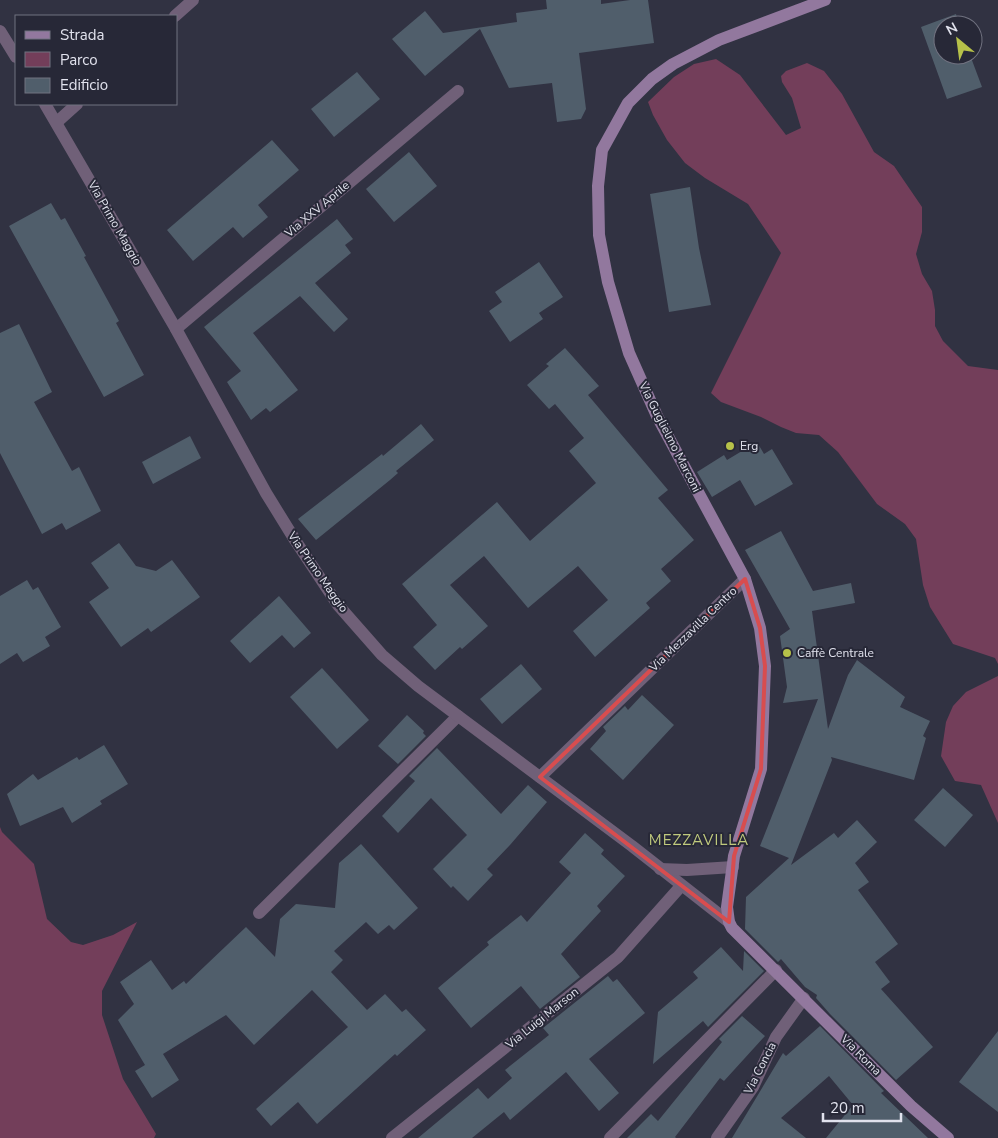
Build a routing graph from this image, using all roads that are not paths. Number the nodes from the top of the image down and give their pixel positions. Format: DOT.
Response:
graph roads {
  1 [pos="193,0"];
  2 [pos="825,0"];
  3 [pos="176,15"];
  4 [pos="0,31"];
  5 [pos="15,55"];
  6 [pos="458,91"];
  7 [pos="46,105"];
  8 [pos="76,105"];
  9 [pos="56,122"];
  10 [pos="176,328"];
  11 [pos="745,579"];
  12 [pos="458,716"];
  13 [pos="540,777"];
  14 [pos="733,867"];
  15 [pos="660,868"];
  16 [pos="681,886"];
  17 [pos="259,913"];
  18 [pos="728,922"];
  19 [pos="776,970"];
  20 [pos="804,998"];
  21 [pos="392,1138"];
  22 [pos="610,1138"];
  23 [pos="717,1138"];
  24 [pos="948,1138"];
  1 -- 3 [label="street"];
  2 -- 11 [label="main road, Via Guglielmo Marconi"];
  4 -- 5 [label="street"];
  6 -- 10 [label="street, Via XXV Aprile"];
  7 -- 9 [label="street, Via Primo Maggio"];
  8 -- 9 [label="street"];
  9 -- 10 [label="street, Via Primo Maggio"];
  10 -- 12 [label="street, Via Primo Maggio"];
  11 -- 13 [label="street, Via Mezzavilla Centro"];
  11 -- 14 [label="main road, Via Mezzavilla Centro"];
  12 -- 13 [label="street, Via Primo Maggio"];
  12 -- 17 [label="street"];
  13 -- 15 [label="street, Via Primo Maggio"];
  14 -- 15 [label="street"];
  14 -- 18 [label="main road, Via Mezzavilla Centro"];
  15 -- 16 [label="street, Via Primo Maggio"];
  16 -- 18 [label="street, Via Primo Maggio"];
  16 -- 21 [label="street, Via Luigi Marson"];
  18 -- 19 [label="main road, Via Roma"];
  19 -- 20 [label="main road, Via Roma"];
  19 -- 22 [label="street"];
  20 -- 23 [label="street, Via Concia"];
  20 -- 24 [label="main road, Via Roma"];
}
